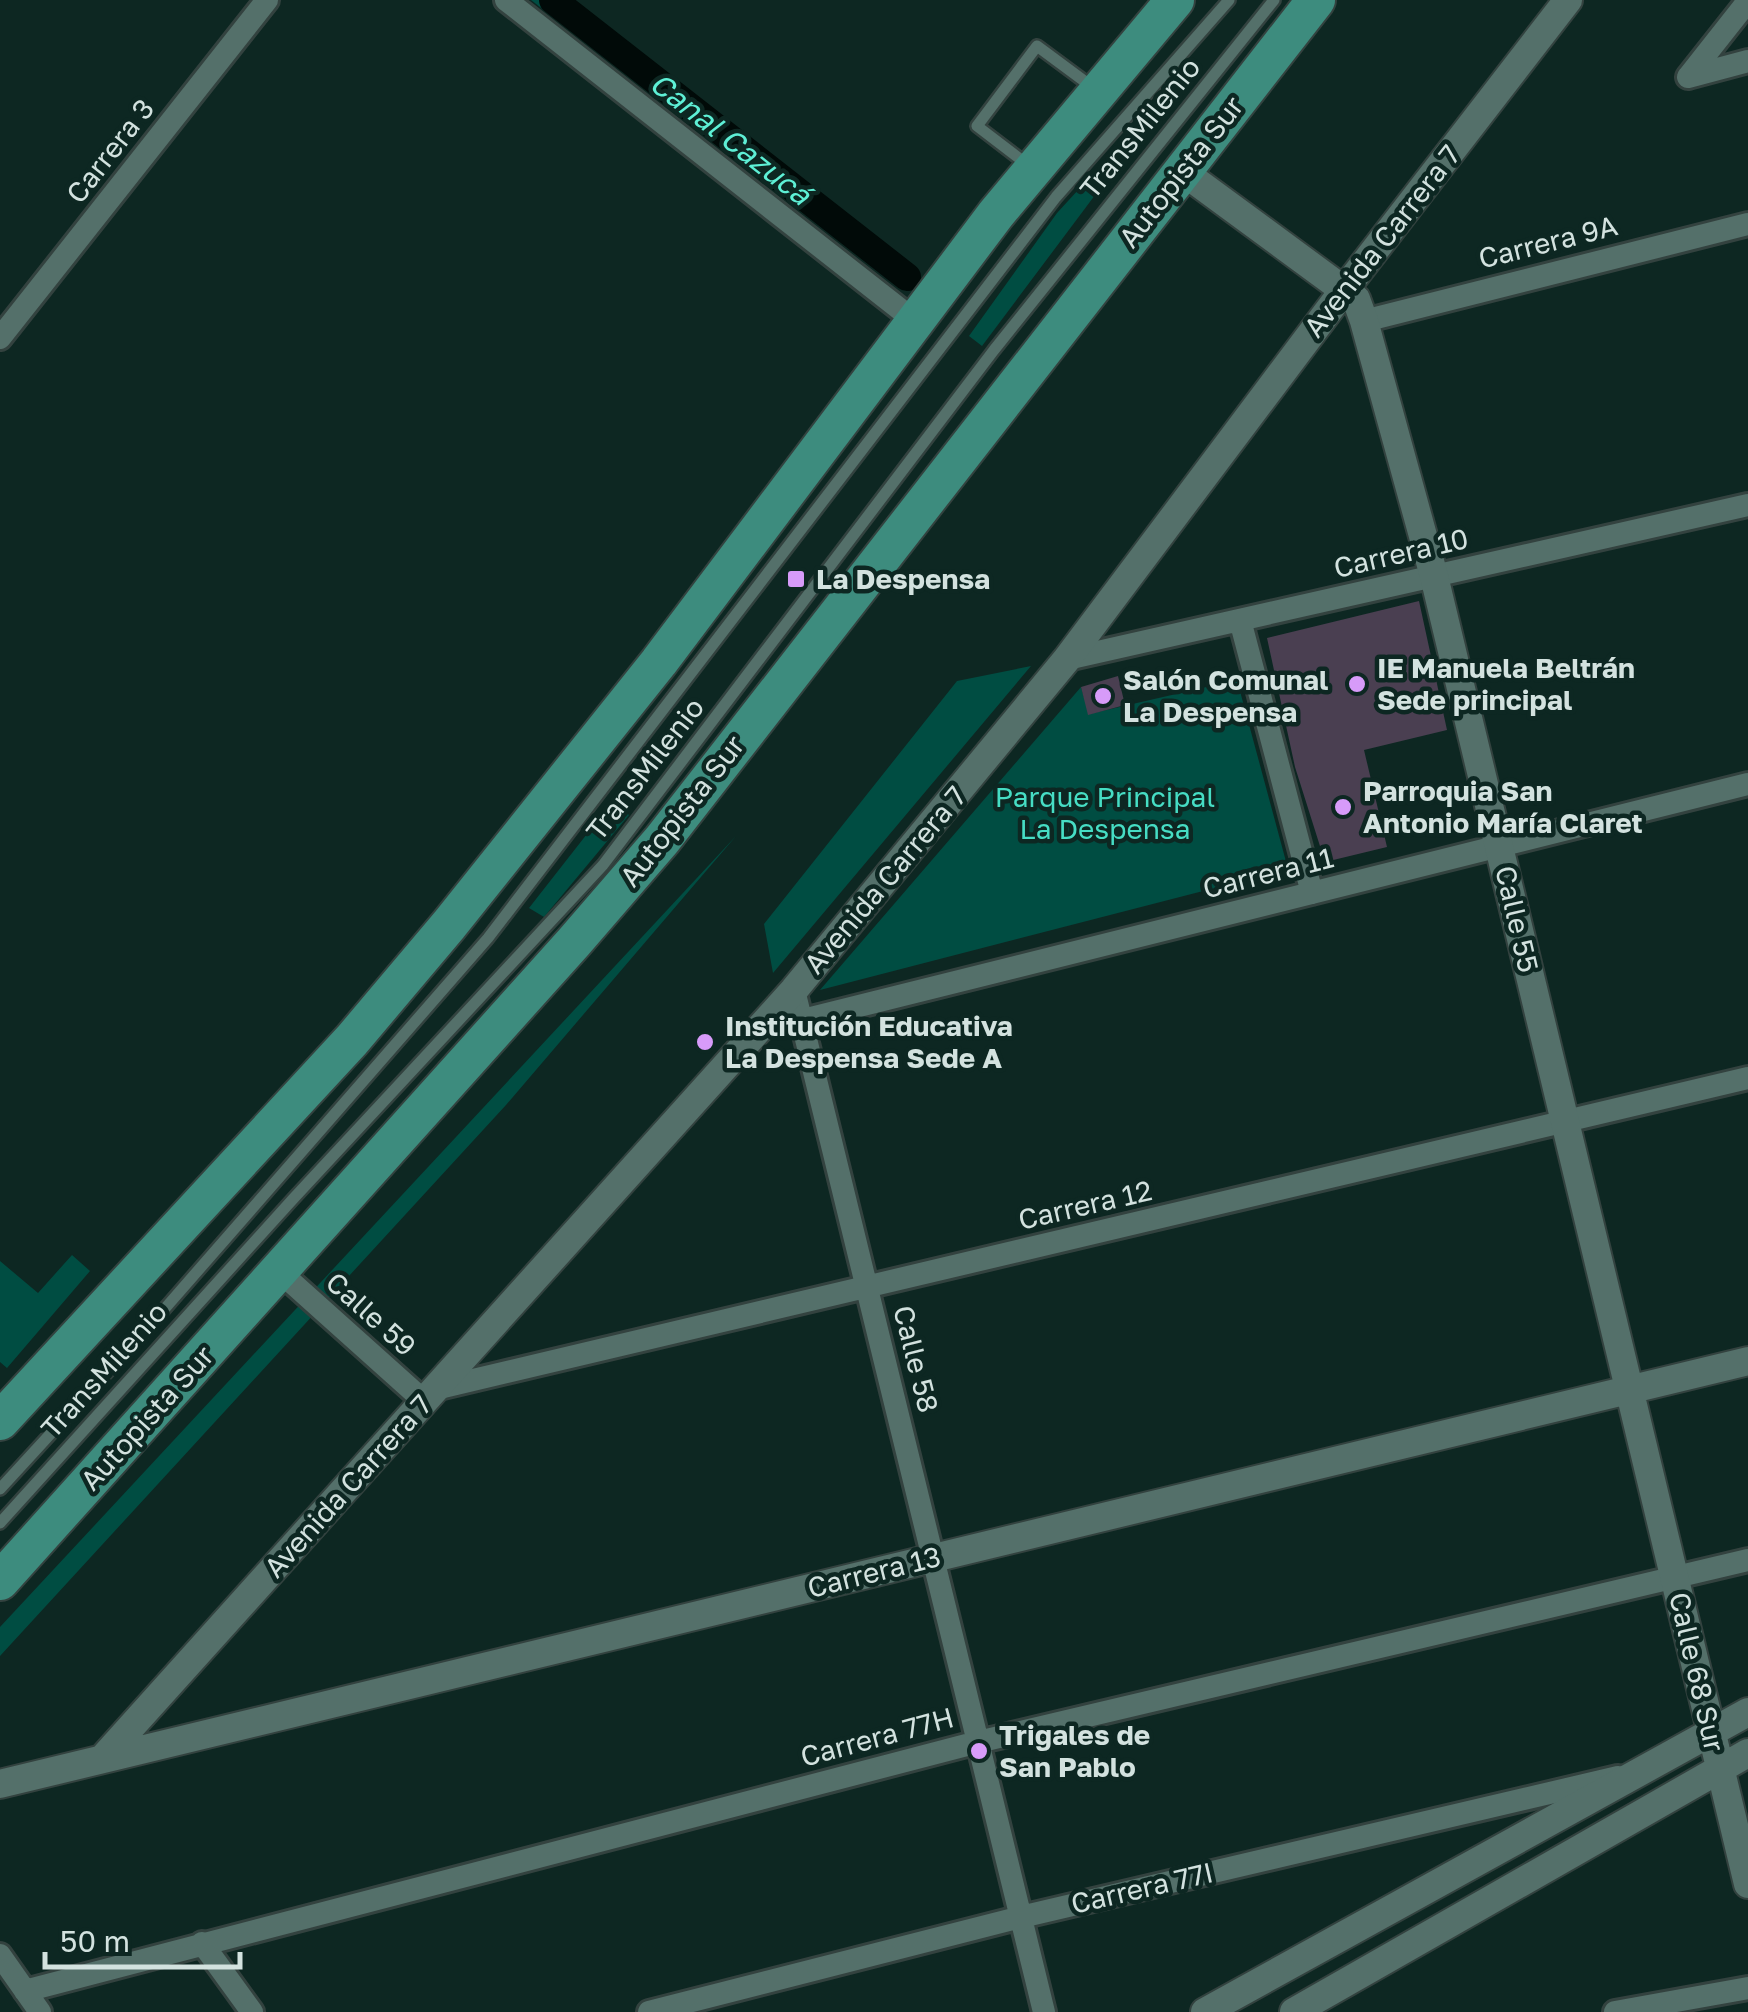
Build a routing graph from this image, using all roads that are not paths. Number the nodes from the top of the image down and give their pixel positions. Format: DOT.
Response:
graph roads {
  1 [pos="266,0"];
  2 [pos="506,0"];
  3 [pos="1175,0"];
  4 [pos="1230,0"];
  5 [pos="1274,0"];
  6 [pos="1316,0"];
  7 [pos="1568,0"];
  8 [pos="1748,1"];
  9 [pos="1748,61"];
  10 [pos="1098,91"];
  11 [pos="1034,168"];
  12 [pos="1182,170"];
  13 [pos="1748,224"];
  14 [pos="1344,290"];
  15 [pos="916,321"];
  16 [pos="1364,321"];
  17 [pos="0,338"];
  18 [pos="1748,506"];
  19 [pos="1434,576"];
  20 [pos="1240,620"];
  21 [pos="1067,659"];
  22 [pos="1748,784"];
  23 [pos="1500,846"];
  24 [pos="1312,893"];
  25 [pos="794,990"];
  26 [pos="803,1020"];
  27 [pos="1748,1078"];
  28 [pos="1566,1123"];
  29 [pos="279,1272"];
  30 [pos="868,1287"];
  31 [pos="1748,1362"];
  32 [pos="1629,1389"];
  33 [pos="430,1395"];
  34 [pos="0,1421"];
  35 [pos="0,1488"];
  36 [pos="0,1523"];
  37 [pos="933,1557"];
  38 [pos="1748,1560"];
  39 [pos="1674,1577"];
  40 [pos="0,1581"];
  41 [pos="1748,1712"];
  42 [pos="1712,1732"];
  43 [pos="978,1742"];
  44 [pos="1748,1753"];
  45 [pos="104,1758"];
  46 [pos="1721,1770"];
  47 [pos="1638,1773"];
  48 [pos="0,1784"];
  49 [pos="1739,1811"];
  50 [pos="1748,1884"];
  51 [pos="1021,1916"];
  52 [pos="202,1943"];
  53 [pos="0,1954"];
  54 [pos="1748,1988"];
  55 [pos="25,1991"];
  56 [pos="40,2012"];
  57 [pos="252,2012"];
  58 [pos="650,2012"];
  59 [pos="1044,2012"];
  60 [pos="1205,2012"];
  61 [pos="1294,2012"];
  62 [pos="1615,2012"];
  1 -- 17 [label="street, Carrera 3"];
  2 -- 15 [label="street"];
  3 -- 10 [label="highway"];
  4 -- 35 [label="lane, TransMilenio"];
  5 -- 36 [label="lane, TransMilenio"];
  6 -- 12 [label="highway, Autopista Sur"];
  7 -- 14 [label="street, Avenida Carrera 7"];
  8 -- 9 [label="street"];
  10 -- 11 [label="highway"];
  10 -- 11 [label="lane"];
  11 -- 15 [label="highway"];
  12 -- 14 [label="street, Calle 55"];
  12 -- 29 [label="highway, Autopista Sur"];
  13 -- 16 [label="street, Carrera 9A"];
  14 -- 16 [label="street, Calle 55"];
  14 -- 21 [label="street, Avenida Carrera 7"];
  15 -- 34 [label="highway"];
  16 -- 19 [label="street, Calle 55"];
  18 -- 19 [label="street, Carrera 10"];
  19 -- 20 [label="street, Carrera 10"];
  19 -- 23 [label="street, Calle 55"];
  20 -- 21 [label="street, Carrera 10"];
  20 -- 24 [label="street"];
  21 -- 25 [label="street, Avenida Carrera 7"];
  22 -- 23 [label="street, Carrera 11"];
  23 -- 24 [label="street, Carrera 11"];
  23 -- 28 [label="street, Calle 55"];
  24 -- 26 [label="street, Carrera 11"];
  25 -- 26 [label="street, Calle 58"];
  25 -- 33 [label="street, Avenida Carrera 7"];
  26 -- 30 [label="street, Calle 58"];
  27 -- 28 [label="street, Carrera 12"];
  28 -- 30 [label="street, Carrera 12"];
  28 -- 32 [label="street, Calle 55"];
  29 -- 33 [label="street, Calle 59"];
  29 -- 40 [label="highway, Autopista Sur"];
  30 -- 33 [label="street, Carrera 12"];
  30 -- 37 [label="street, Calle 58"];
  31 -- 32 [label="street, Carrera 13"];
  32 -- 37 [label="street, Carrera 13"];
  32 -- 39 [label="street, Calle 55"];
  33 -- 45 [label="street, Avenida Carrera 7"];
  37 -- 43 [label="street, Calle 58"];
  37 -- 45 [label="street, Carrera 13"];
  38 -- 39 [label="street, Carrera 77H"];
  39 -- 42 [label="street, Calle 68 Sur"];
  39 -- 43 [label="street, Carrera 77H"];
  41 -- 42 [label="street, Carrera 77I"];
  42 -- 46 [label="street, Calle 68 Sur"];
  42 -- 47 [label="street, Carrera 77I"];
  43 -- 51 [label="street, Calle 58"];
  43 -- 52 [label="street, Carrera 77H"];
  44 -- 46 [label="street"];
  45 -- 48 [label="street, Carrera 13"];
  46 -- 49 [label="street, Calle 68 Sur"];
  46 -- 61 [label="street"];
  47 -- 51 [label="street, Carrera 77I"];
  47 -- 60 [label="street, Carrera 77I"];
  49 -- 50 [label="street, Calle 68 Sur"];
  51 -- 58 [label="street, Carrera 77I"];
  51 -- 59 [label="street, Calle 58"];
  52 -- 55 [label="street, Carrera 77H"];
  52 -- 57 [label="street"];
  53 -- 55 [label="street"];
  54 -- 62 [label="street"];
  55 -- 56 [label="street"];
}
